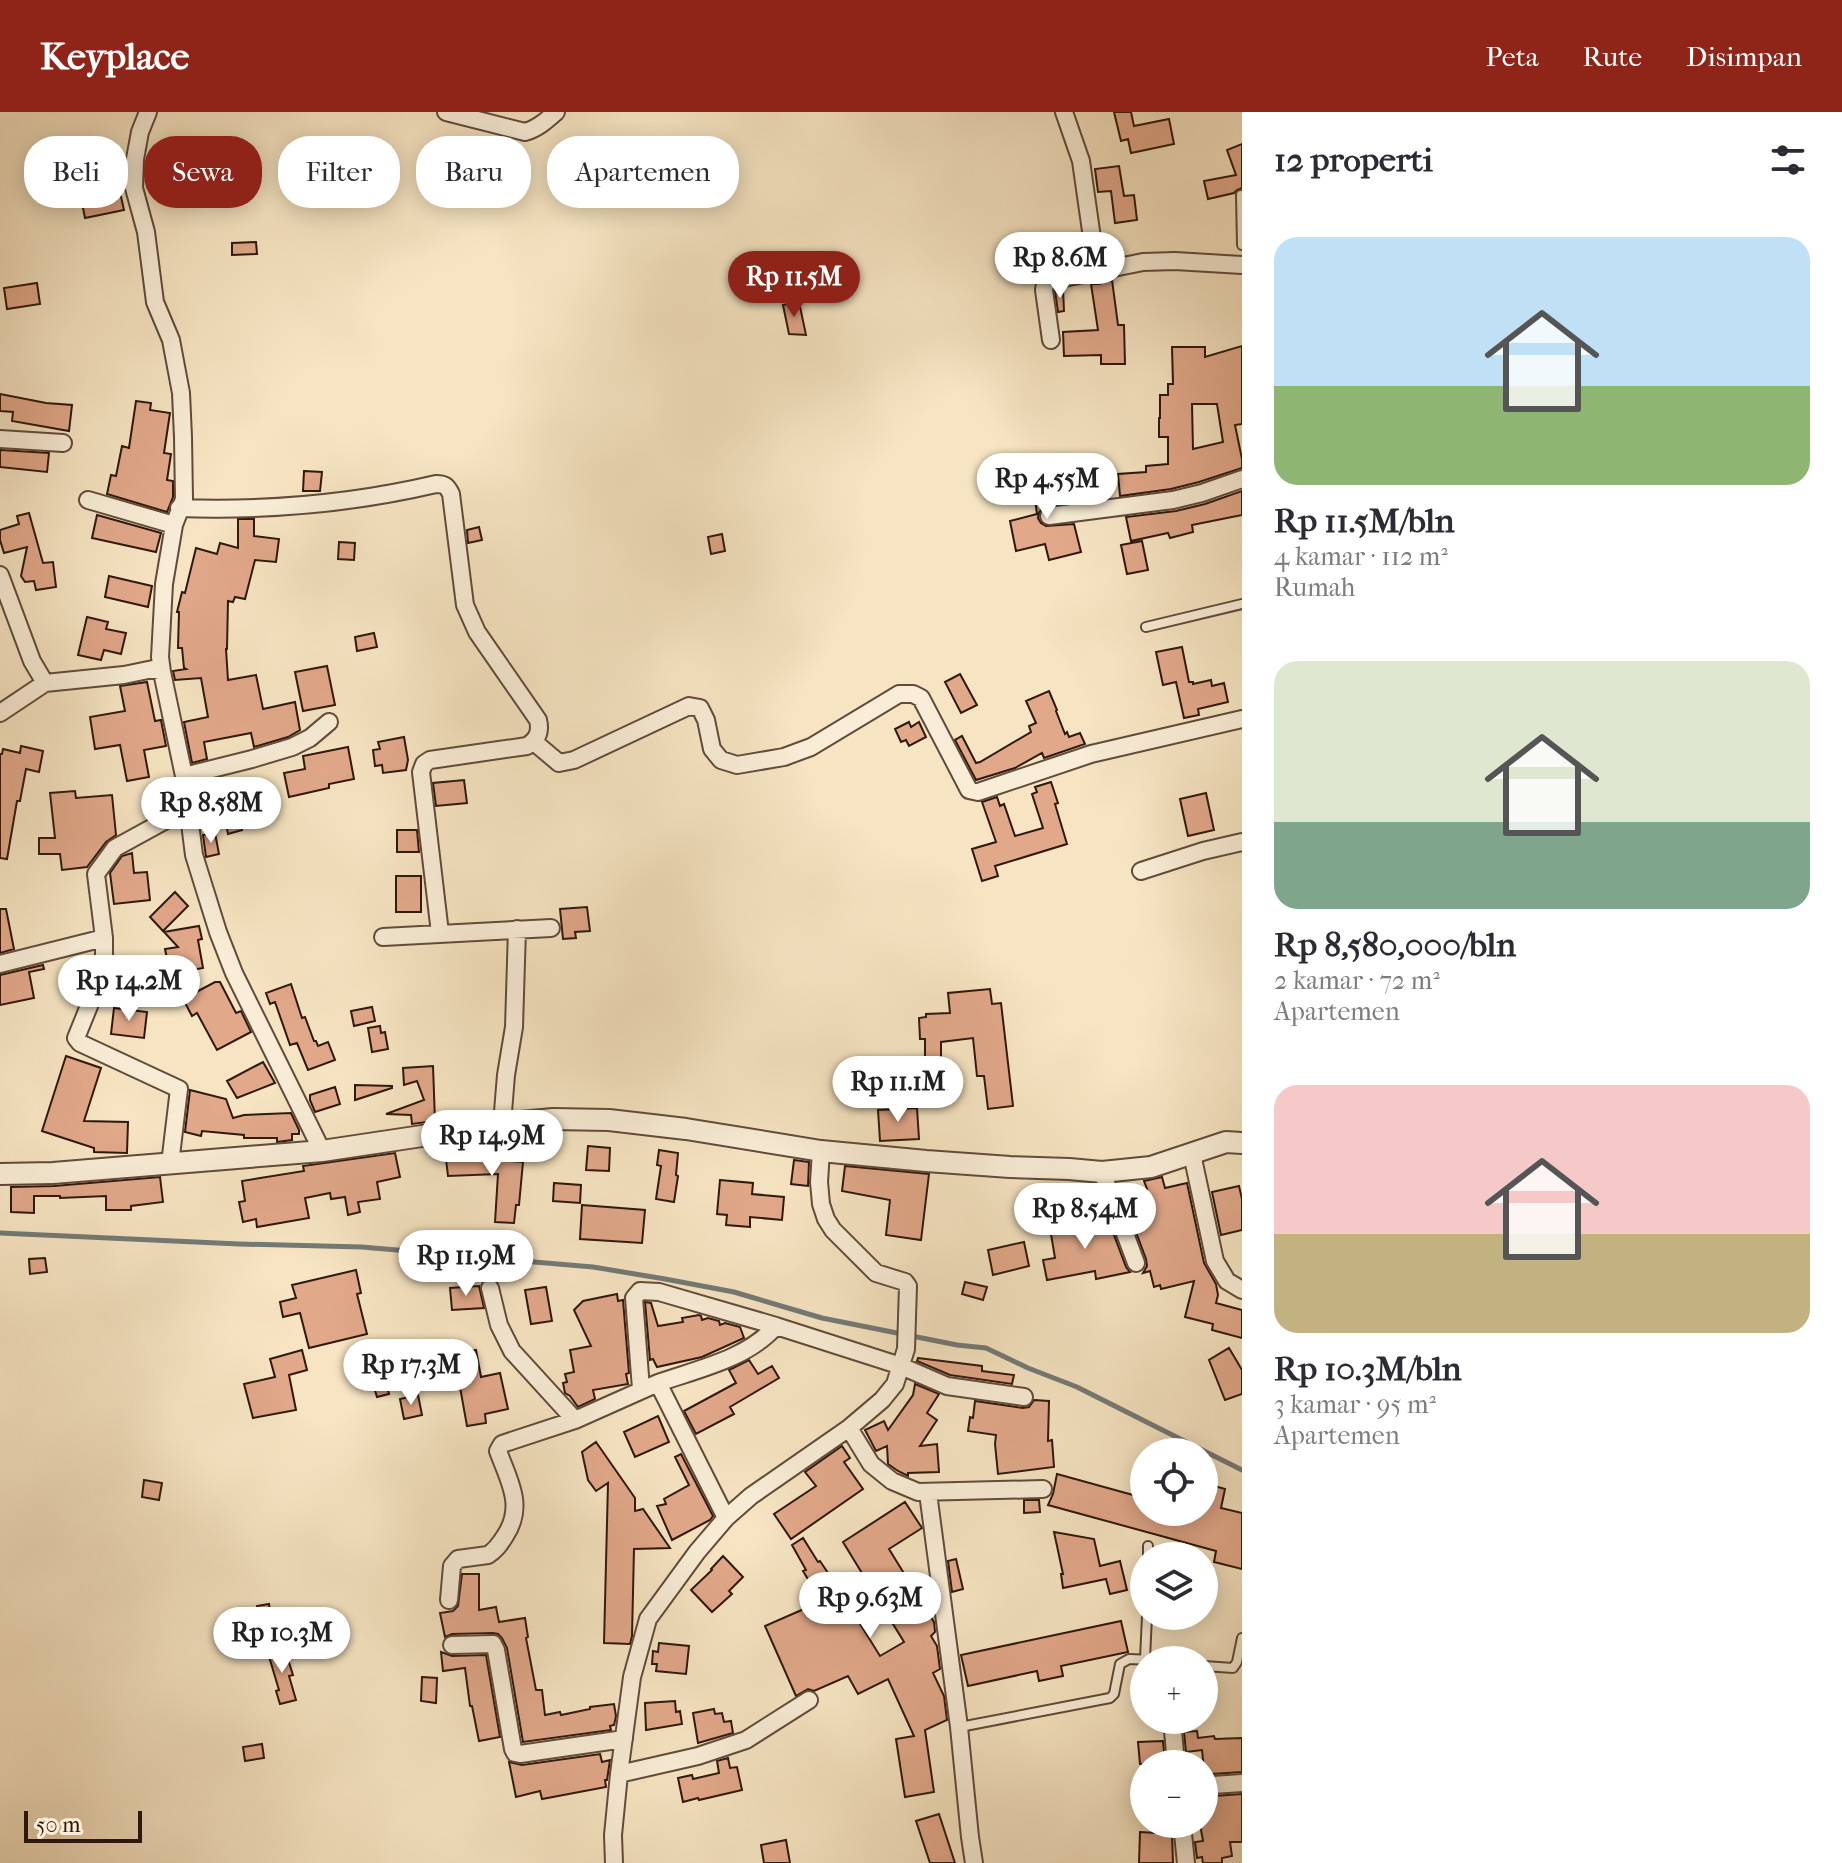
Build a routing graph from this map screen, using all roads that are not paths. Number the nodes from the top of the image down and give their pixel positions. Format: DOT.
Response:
graph roads {
  1 [pos="148,112"];
  2 [pos="446,112"];
  3 [pos="556,112"];
  4 [pos="1064,112"];
  5 [pos="1241,195"];
  6 [pos="1242,245"];
  7 [pos="1242,265"];
  8 [pos="1097,273"];
  9 [pos="1051,340"];
  10 [pos="0,439"];
  11 [pos="63,443"];
  12 [pos="1242,479"];
  13 [pos="88,500"];
  14 [pos="1049,516"];
  15 [pos="177,517"];
  16 [pos="0,575"];
  17 [pos="1242,604"];
  18 [pos="1146,627"];
  19 [pos="162,672"];
  20 [pos="45,683"];
  21 [pos="0,713"];
  22 [pos="1242,719"];
  23 [pos="329,722"];
  24 [pos="534,742"];
  25 [pos="184,776"];
  26 [pos="188,808"];
  27 [pos="1242,842"];
  28 [pos="1141,871"];
  29 [pos="551,928"];
  30 [pos="517,929"];
  31 [pos="440,933"];
  32 [pos="383,937"];
  33 [pos="104,938"];
  34 [pos="0,964"];
  35 [pos="502,1124"];
  36 [pos="1234,1142"];
  37 [pos="322,1151"];
  38 [pos="821,1151"];
  39 [pos="1192,1154"];
  40 [pos="170,1164"];
  41 [pos="1102,1172"];
  42 [pos="0,1174"];
  43 [pos="1136,1263"];
  44 [pos="490,1288"];
  45 [pos="1242,1290"];
  46 [pos="782,1329"];
  47 [pos="903,1357"];
  48 [pos="660,1388"];
  49 [pos="641,1389"];
  50 [pos="1024,1397"];
  51 [pos="575,1420"];
  52 [pos="849,1428"];
  53 [pos="1043,1489"];
  54 [pos="928,1493"];
  55 [pos="726,1518"];
  56 [pos="449,1600"];
  57 [pos="1242,1638"];
  58 [pos="452,1645"];
  59 [pos="1130,1659"];
  60 [pos="1218,1667"];
  61 [pos="809,1700"];
  62 [pos="959,1727"];
  63 [pos="624,1739"];
  64 [pos="619,1774"];
  65 [pos="1242,1783"];
  66 [pos="1218,1785"];
  67 [pos="1183,1838"];
  68 [pos="614,1863"];
  69 [pos="974,1863"];
  70 [pos="1186,1863"];
  1 -- 15 [label="street"];
  2 -- 3 [label="street"];
  4 -- 8 [label="street"];
  5 -- 6 [label="lane"];
  7 -- 8 [label="street"];
  8 -- 9 [label="street"];
  10 -- 11 [label="street"];
  12 -- 14 [label="street"];
  13 -- 15 [label="street"];
  15 -- 19 [label="street"];
  15 -- 24 [label="street"];
  16 -- 20 [label="street"];
  17 -- 18 [label="lane"];
  19 -- 20 [label="street"];
  19 -- 25 [label="street"];
  20 -- 21 [label="street"];
  22 -- 24 [label="street"];
  23 -- 25 [label="street"];
  24 -- 31 [label="street"];
  25 -- 26 [label="street"];
  26 -- 33 [label="street"];
  26 -- 37 [label="street"];
  27 -- 28 [label="street"];
  29 -- 30 [label="street"];
  30 -- 31 [label="street"];
  30 -- 35 [label="street"];
  31 -- 32 [label="street"];
  33 -- 34 [label="street"];
  33 -- 40 [label="street"];
  35 -- 37 [label="street"];
  35 -- 38 [label="street"];
  36 -- 39 [label="street"];
  37 -- 40 [label="street"];
  38 -- 41 [label="street"];
  38 -- 47 [label="street"];
  39 -- 41 [label="street"];
  39 -- 45 [label="street"];
  40 -- 42 [label="street"];
  41 -- 43 [label="street"];
  44 -- 51 [label="street"];
  46 -- 47 [label="street"];
  46 -- 48 [label="street"];
  46 -- 49 [label="street"];
  47 -- 50 [label="street"];
  47 -- 52 [label="street"];
  48 -- 49 [label="street"];
  48 -- 55 [label="street"];
  49 -- 51 [label="street"];
  51 -- 56 [label="street"];
  52 -- 54 [label="street"];
  52 -- 55 [label="street"];
  53 -- 54 [label="street"];
  54 -- 62 [label="street"];
  55 -- 63 [label="street"];
  57 -- 60 [label="lane"];
  58 -- 63 [label="street"];
  59 -- 62 [label="lane"];
  61 -- 64 [label="street"];
  62 -- 69 [label="street"];
  63 -- 64 [label="street"];
  64 -- 68 [label="street"];
  65 -- 66 [label="street"];
  67 -- 70 [label="street"];
}
